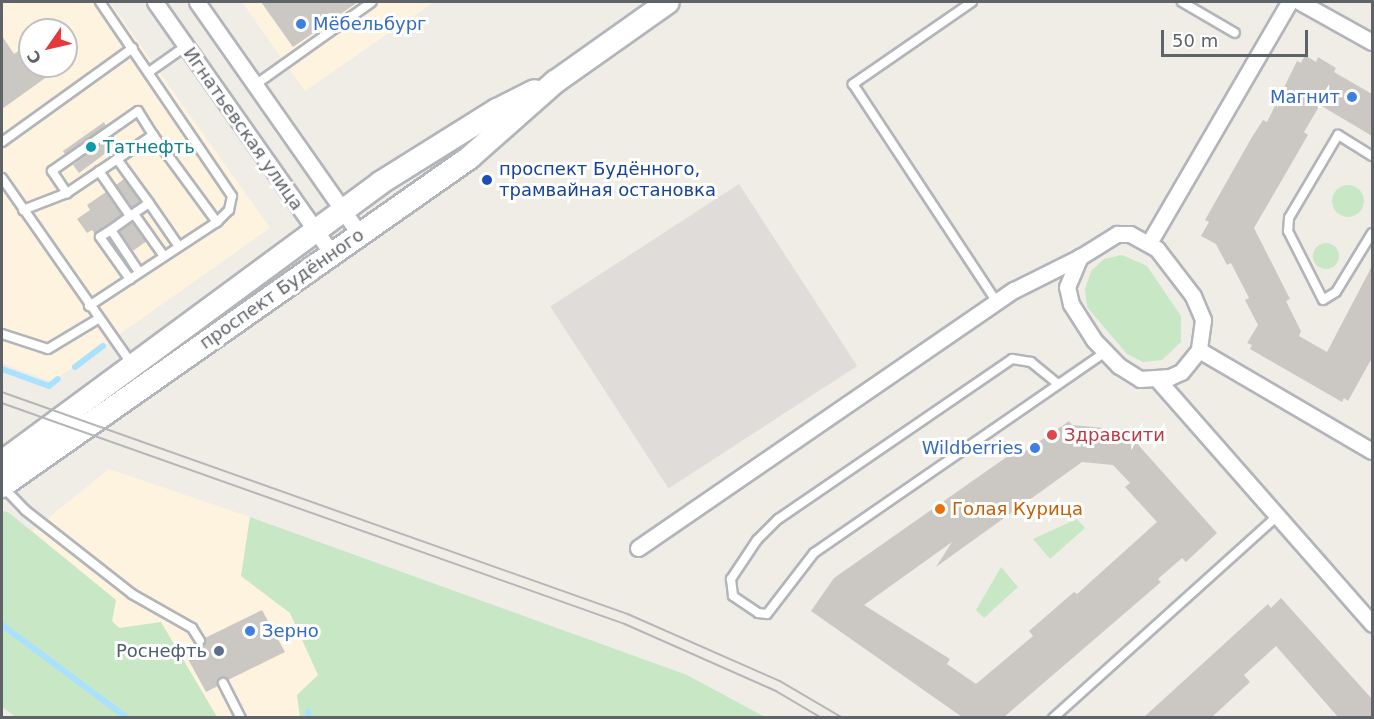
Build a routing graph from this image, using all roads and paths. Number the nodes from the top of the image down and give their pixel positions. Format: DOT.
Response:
graph roads {
  1 [pos="100,2"];
  2 [pos="155,2"];
  3 [pos="197,2"];
  4 [pos="372,2"];
  5 [pos="668,2"];
  6 [pos="972,2"];
  7 [pos="1182,2"];
  8 [pos="1289,2"];
  9 [pos="1300,2"];
  10 [pos="1235,33"];
  11 [pos="1372,42"];
  12 [pos="186,46"];
  13 [pos="133,48"];
  14 [pos="149,72"];
  15 [pos="555,81"];
  16 [pos="255,86"];
  17 [pos="153,135"];
  18 [pos="2,142"];
  19 [pos="1372,156"];
  20 [pos="117,159"];
  21 [pos="99,171"];
  22 [pos="2,178"];
  23 [pos="67,193"];
  24 [pos="149,203"];
  25 [pos="23,210"];
  26 [pos="343,210"];
  27 [pos="132,215"];
  28 [pos="217,222"];
  29 [pos="111,230"];
  30 [pos="315,231"];
  31 [pos="1372,233"];
  32 [pos="360,235"];
  33 [pos="1149,243"];
  34 [pos="178,244"];
  35 [pos="163,255"];
  36 [pos="333,255"];
  37 [pos="1080,257"];
  38 [pos="139,272"];
  39 [pos="130,279"];
  40 [pos="997,302"];
  41 [pos="89,306"];
  42 [pos="98,319"];
  43 [pos="2,334"];
  44 [pos="1198,350"];
  45 [pos="1105,352"];
  46 [pos="133,366"];
  47 [pos="1157,379"];
  48 [pos="1058,384"];
  49 [pos="1371,446"];
  50 [pos="2,462"];
  51 [pos="2,486"];
  52 [pos="1277,516"];
  53 [pos="638,548"];
  54 [pos="1372,624"];
  55 [pos="200,641"];
  56 [pos="223,683"];
  57 [pos="241,717"];
  58 [pos="1053,717"];
  1 -- 13 [label="lane"];
  2 -- 12 [label="street, Игнатьевская улица"];
  3 -- 16 [label="street, Игнатьевская улица"];
  4 -- 16 [label="lane"];
  5 -- 15 [label="main road, проспект Будённого"];
  6 -- 40 [label="lane"];
  7 -- 10 [label="lane"];
  8 -- 33 [label="street"];
  9 -- 11 [label="street"];
  12 -- 14 [label="lane"];
  12 -- 30 [label="street, Игнатьевская улица"];
  13 -- 14 [label="lane"];
  13 -- 18 [label="lane"];
  14 -- 28 [label="lane"];
  15 -- 26 [label="main road, проспект Будённого"];
  15 -- 32 [label="main road, проспект Будённого"];
  16 -- 26 [label="street, Игнатьевская улица"];
  17 -- 20 [label="lane"];
  17 -- 23 [label="lane"];
  17 -- 28 [label="lane"];
  19 -- 31 [label="lane"];
  20 -- 21 [label="lane"];
  20 -- 24 [label="lane"];
  21 -- 23 [label="lane"];
  21 -- 27 [label="lane"];
  22 -- 25 [label="lane"];
  23 -- 25 [label="lane"];
  24 -- 27 [label="lane"];
  24 -- 34 [label="lane"];
  25 -- 41 [label="lane"];
  26 -- 30 [label="main road, проспект Будённого"];
  26 -- 32 [label="street, Игнатьевская улица"];
  27 -- 29 [label="lane"];
  27 -- 35 [label="lane"];
  28 -- 34 [label="lane"];
  29 -- 38 [label="lane"];
  29 -- 39 [label="lane"];
  30 -- 36 [label="street, Игнатьевская улица"];
  30 -- 46 [label="main road, проспект Будённого"];
  32 -- 36 [label="main road, проспект Будённого"];
  33 -- 37 [label="street"];
  33 -- 44 [label="street"];
  34 -- 35 [label="lane"];
  35 -- 38 [label="lane"];
  36 -- 51 [label="main road, проспект Будённого"];
  37 -- 40 [label="street"];
  37 -- 45 [label="street"];
  38 -- 39 [label="lane"];
  39 -- 41 [label="lane"];
  40 -- 53 [label="street"];
  41 -- 42 [label="lane"];
  42 -- 43 [label="lane"];
  42 -- 46 [label="lane"];
  44 -- 47 [label="street"];
  44 -- 49 [label="street"];
  45 -- 47 [label="street"];
  45 -- 48 [label="lane"];
  46 -- 50 [label="main road, проспект Будённого"];
  47 -- 52 [label="street"];
  48 -- 48 [label="lane"];
  51 -- 55 [label="lane"];
  52 -- 54 [label="street"];
  52 -- 58 [label="lane"];
  56 -- 57 [label="lane"];
}
